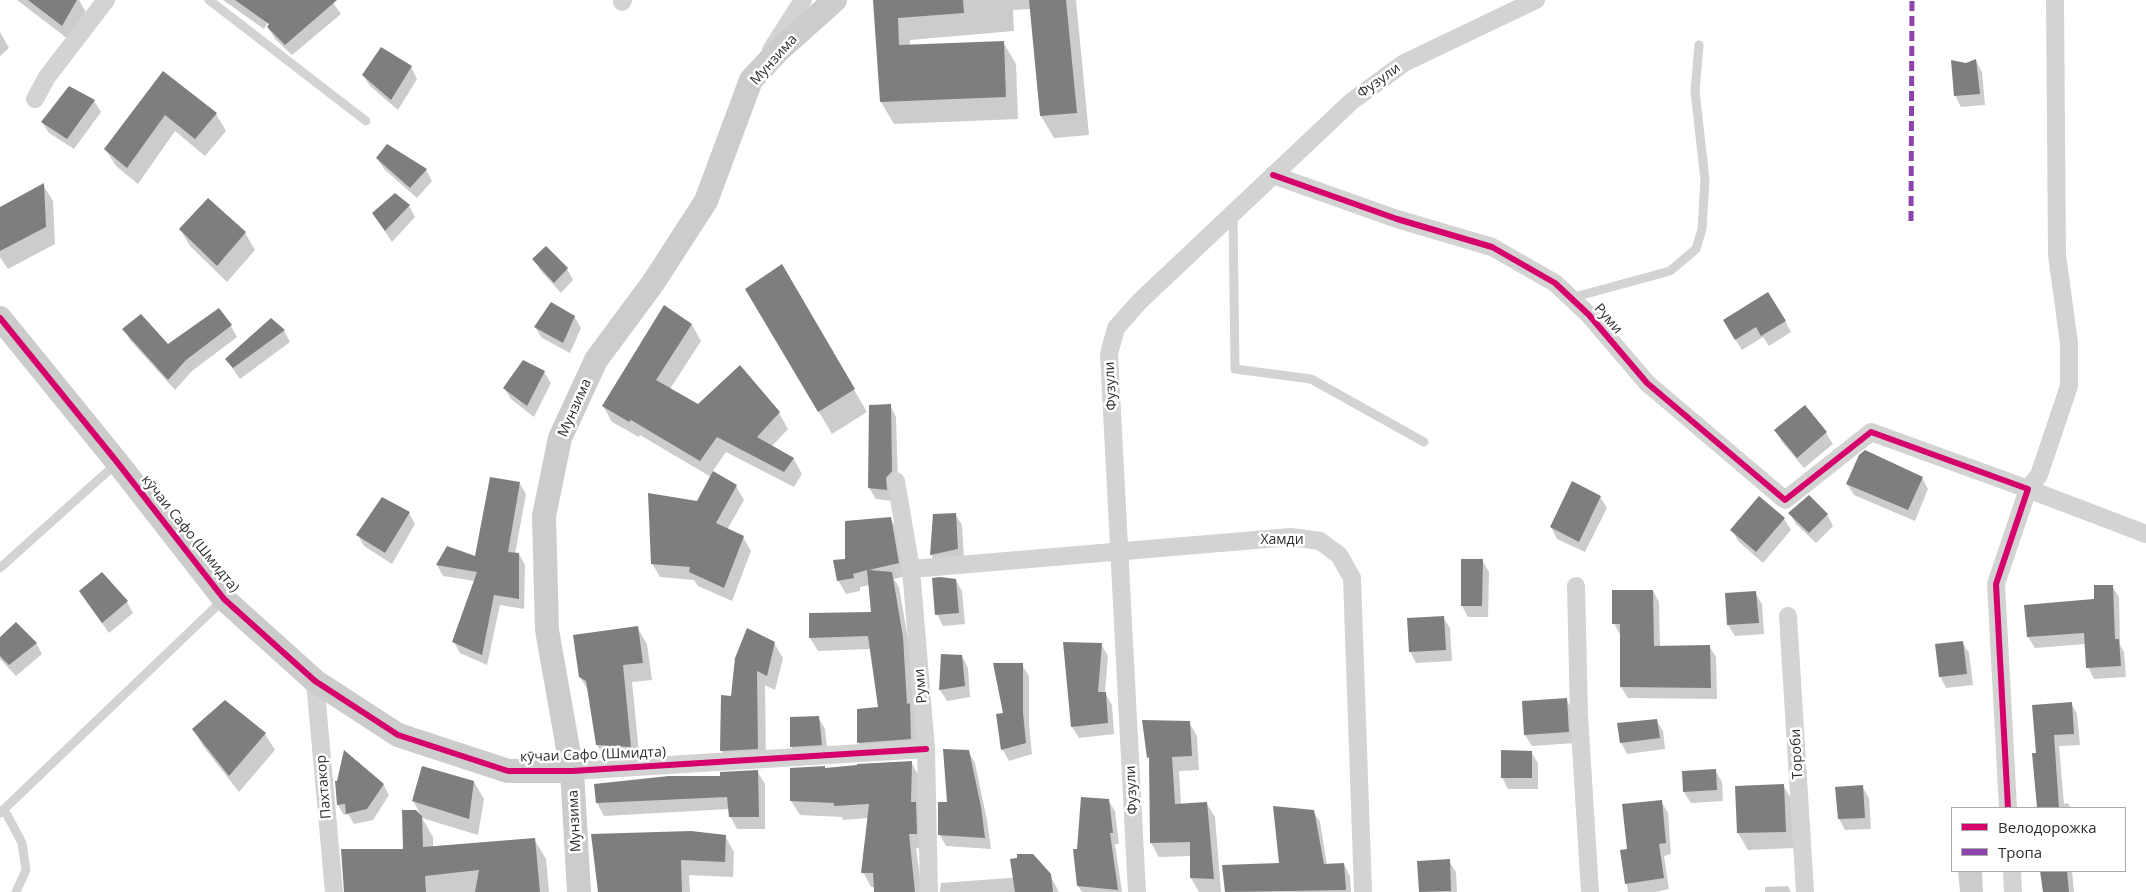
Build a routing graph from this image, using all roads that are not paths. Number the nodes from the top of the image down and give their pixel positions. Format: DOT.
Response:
graph roads {
  1 [pos="106,0"];
  2 [pos="209,0"];
  3 [pos="803,0"];
  4 [pos="835,0"];
  5 [pos="1536,0"];
  6 [pos="2055,0"];
  7 [pos="1699,45"];
  8 [pos="751,80"];
  9 [pos="36,99"];
  10 [pos="366,121"];
  11 [pos="1273,175"];
  12 [pos="1232,213"];
  13 [pos="1570,298"];
  14 [pos="0,318"];
  15 [pos="1424,442"];
  16 [pos="118,462"];
  17 [pos="896,481"];
  18 [pos="2028,489"];
  19 [pos="2146,534"];
  20 [pos="1120,551"];
  21 [pos="0,568"];
  22 [pos="911,569"];
  23 [pos="1576,586"];
  24 [pos="224,599"];
  25 [pos="1788,616"];
  26 [pos="315,681"];
  27 [pos="926,749"];
  28 [pos="572,771"];
  29 [pos="2008,807"];
  30 [pos="2,811"];
  31 [pos="2012,872"];
  32 [pos="16,892"];
  33 [pos="334,892"];
  34 [pos="579,892"];
  35 [pos="929,892"];
  36 [pos="1137,892"];
  37 [pos="1363,892"];
  38 [pos="1590,892"];
  39 [pos="1805,892"];
  40 [pos="2013,892"];
  1 -- 9 [label="street"];
  2 -- 10 [label="lane"];
  3 -- 8 [label="street"];
  4 -- 8 [label="street, Мунзима"];
  5 -- 11 [label="street, Фузули"];
  6 -- 18 [label="street"];
  7 -- 13 [label="lane"];
  8 -- 28 [label="street, Мунзима"];
  11 -- 12 [label="street, Фузули"];
  11 -- 13 [label="street, Руми"];
  12 -- 15 [label="lane"];
  12 -- 20 [label="street, Фузули"];
  13 -- 18 [label="street, Руми"];
  14 -- 16 [label="street, кӯчаи Сафо (Шмидта)"];
  16 -- 21 [label="lane"];
  16 -- 24 [label="street, кӯчаи Сафо (Шмидта)"];
  17 -- 22 [label="street, Руми"];
  18 -- 19 [label="street"];
  18 -- 29 [label="street"];
  20 -- 22 [label="street, Хамди"];
  20 -- 36 [label="street, Фузули"];
  20 -- 37 [label="street, Хамди"];
  22 -- 27 [label="street, Руми"];
  23 -- 38 [label="street"];
  24 -- 26 [label="street, кӯчаи Сафо (Шмидта)"];
  24 -- 30 [label="lane"];
  25 -- 39 [label="street, Тороби"];
  26 -- 28 [label="street, кӯчаи Сафо (Шмидта)"];
  26 -- 33 [label="street, Пахтакор"];
  27 -- 28 [label="street, кӯчаи Сафо (Шмидта)"];
  27 -- 35 [label="street, Руми"];
  28 -- 34 [label="street, Мунзима"];
  30 -- 32 [label="lane"];
  31 -- 40 [label="street"];
}
